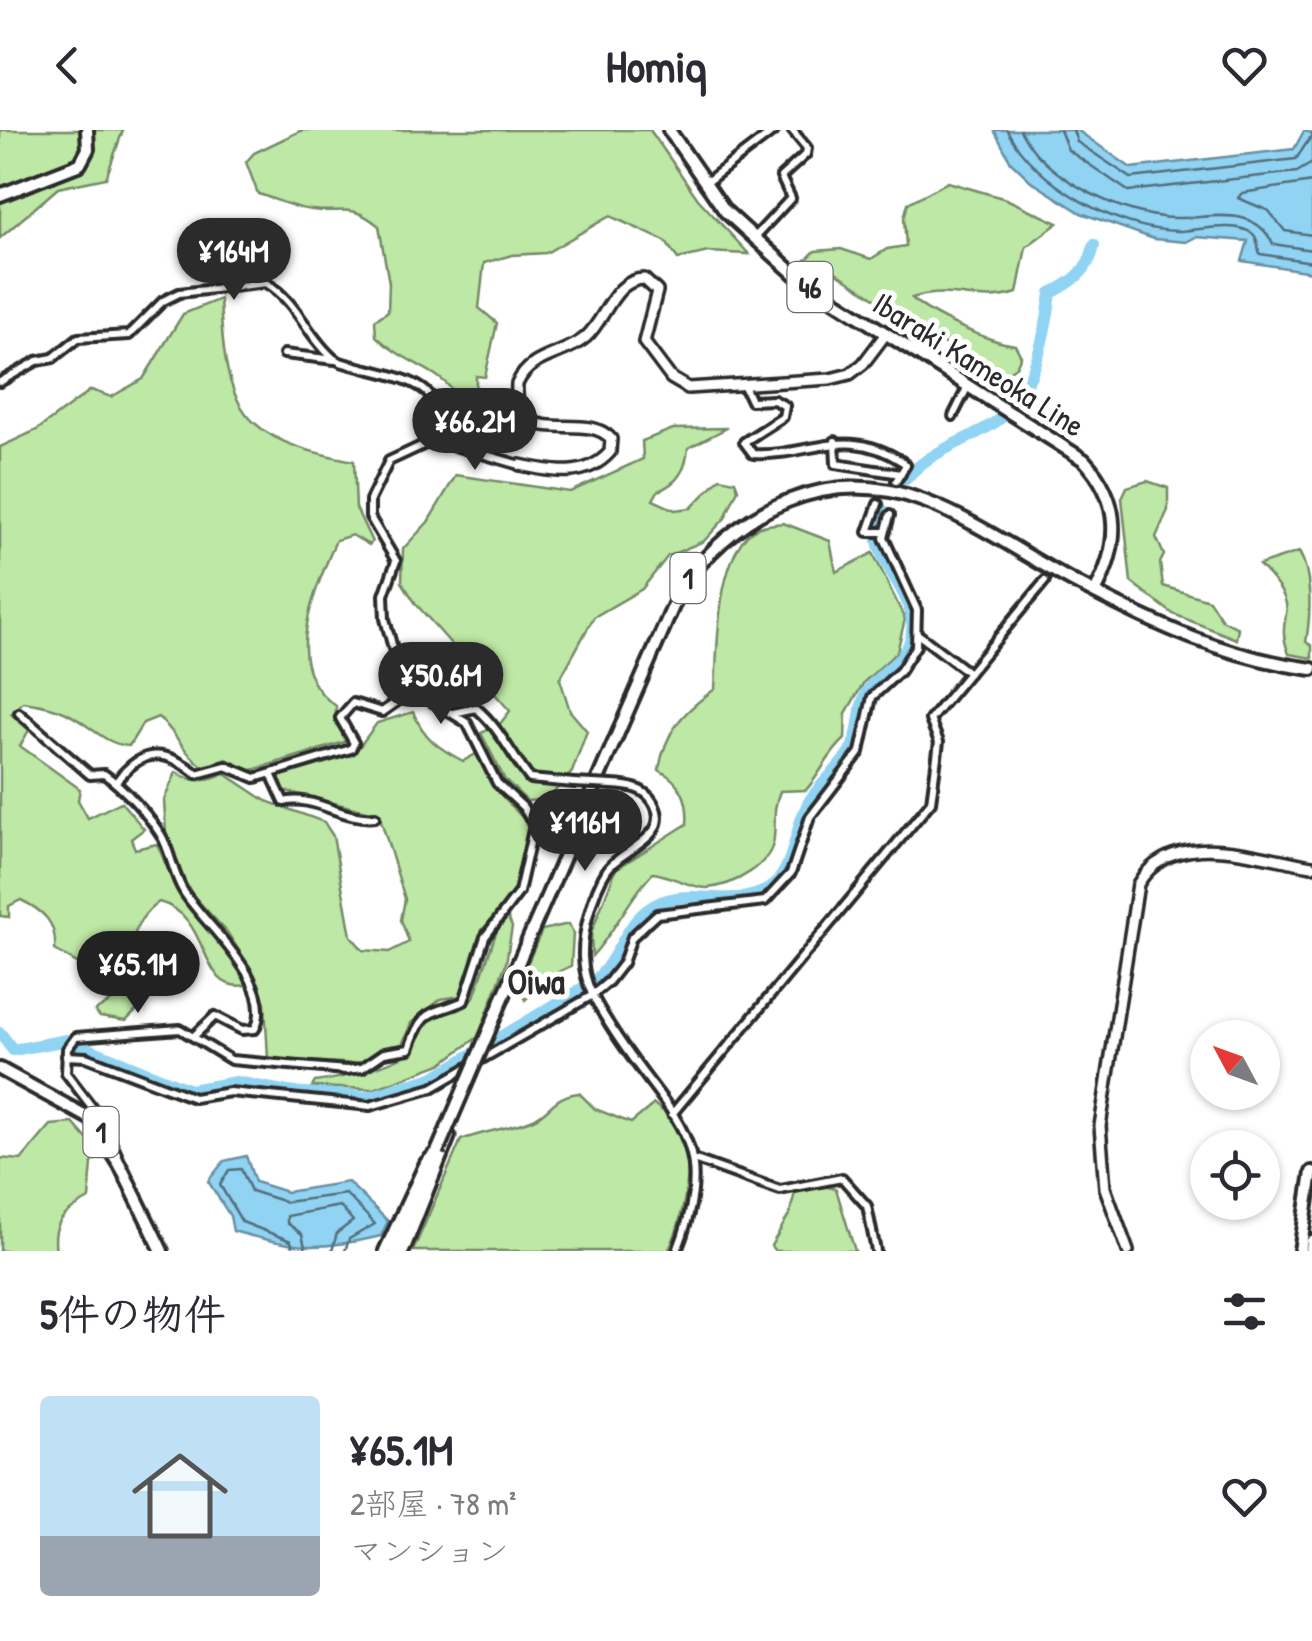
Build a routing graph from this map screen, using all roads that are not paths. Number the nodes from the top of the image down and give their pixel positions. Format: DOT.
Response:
graph roads {
  1 [pos="87,130"];
  2 [pos="668,130"];
  3 [pos="774,130"];
  4 [pos="792,130"];
  5 [pos="704,184"];
  6 [pos="0,196"];
  7 [pos="753,240"];
  8 [pos="884,335"];
  9 [pos="284,354"];
  10 [pos="334,360"];
  11 [pos="0,382"];
  12 [pos="969,385"];
  13 [pos="744,386"];
  14 [pos="953,416"];
  15 [pos="835,441"];
  16 [pos="442,442"];
  17 [pos="520,465"];
  18 [pos="878,504"];
  19 [pos="890,515"];
  20 [pos="883,533"];
  21 [pos="1045,581"];
  22 [pos="1095,592"];
  23 [pos="918,635"];
  24 [pos="1312,669"];
  25 [pos="968,673"];
  26 [pos="413,690"];
  27 [pos="19,713"];
  28 [pos="453,713"];
  29 [pos="271,774"];
  30 [pos="116,782"];
  31 [pos="375,817"];
  32 [pos="1312,866"];
  33 [pos="591,993"];
  34 [pos="195,1035"];
  35 [pos="67,1052"];
  36 [pos="0,1070"];
  37 [pos="463,1089"];
  38 [pos="672,1114"];
  39 [pos="437,1152"];
  40 [pos="696,1160"];
  41 [pos="120,1165"];
  42 [pos="1312,1172"];
  43 [pos="412,1210"];
  44 [pos="1312,1242"];
  45 [pos="162,1251"];
  46 [pos="385,1251"];
  47 [pos="395,1251"];
  48 [pos="403,1251"];
  49 [pos="677,1251"];
  50 [pos="876,1251"];
  51 [pos="1128,1251"];
  52 [pos="1300,1251"];
  53 [pos="1311,1251"];
  1 -- 6 [label="main road"];
  2 -- 5 [label="main road, Ibaraki Kameoka Line / 46"];
  3 -- 5 [label="street"];
  4 -- 7 [label="street"];
  5 -- 7 [label="main road, Ibaraki Kameoka Line / 46"];
  7 -- 8 [label="main road, Ibaraki Kameoka Line / 46"];
  8 -- 12 [label="main road, Ibaraki Kameoka Line / 46"];
  8 -- 13 [label="street"];
  9 -- 10 [label="street"];
  10 -- 11 [label="street"];
  10 -- 16 [label="street"];
  12 -- 14 [label="street"];
  12 -- 22 [label="main road, Ibaraki Kameoka Line / 46"];
  13 -- 15 [label="street"];
  13 -- 17 [label="street"];
  15 -- 15 [label="street"];
  16 -- 17 [label="street"];
  16 -- 26 [label="street"];
  18 -- 20 [label="street"];
  19 -- 20 [label="street"];
  20 -- 23 [label="street"];
  21 -- 25 [label="street"];
  22 -- 24 [label="main road"];
  22 -- 37 [label="main road, 1, bridge"];
  23 -- 25 [label="street"];
  23 -- 33 [label="street"];
  25 -- 38 [label="street"];
  26 -- 28 [label="street"];
  26 -- 29 [label="street"];
  27 -- 30 [label="street"];
  28 -- 33 [label="street, bridge"];
  28 -- 34 [label="street"];
  29 -- 30 [label="street"];
  29 -- 31 [label="street"];
  30 -- 34 [label="street"];
  32 -- 51 [label="street"];
  33 -- 35 [label="street"];
  33 -- 38 [label="street"];
  34 -- 35 [label="street"];
  35 -- 41 [label="street"];
  36 -- 41 [label="main road, 1"];
  37 -- 39 [label="main road, 1, bridge"];
  37 -- 43 [label="main road, bridge"];
  38 -- 40 [label="street"];
  39 -- 43 [label="highway"];
  40 -- 49 [label="street"];
  40 -- 50 [label="street"];
  41 -- 45 [label="main road, 1"];
  42 -- 52 [label="main road"];
  43 -- 46 [label="main road"];
  43 -- 47 [label="highway"];
  43 -- 48 [label="main road"];
  44 -- 53 [label="main road"];
}
